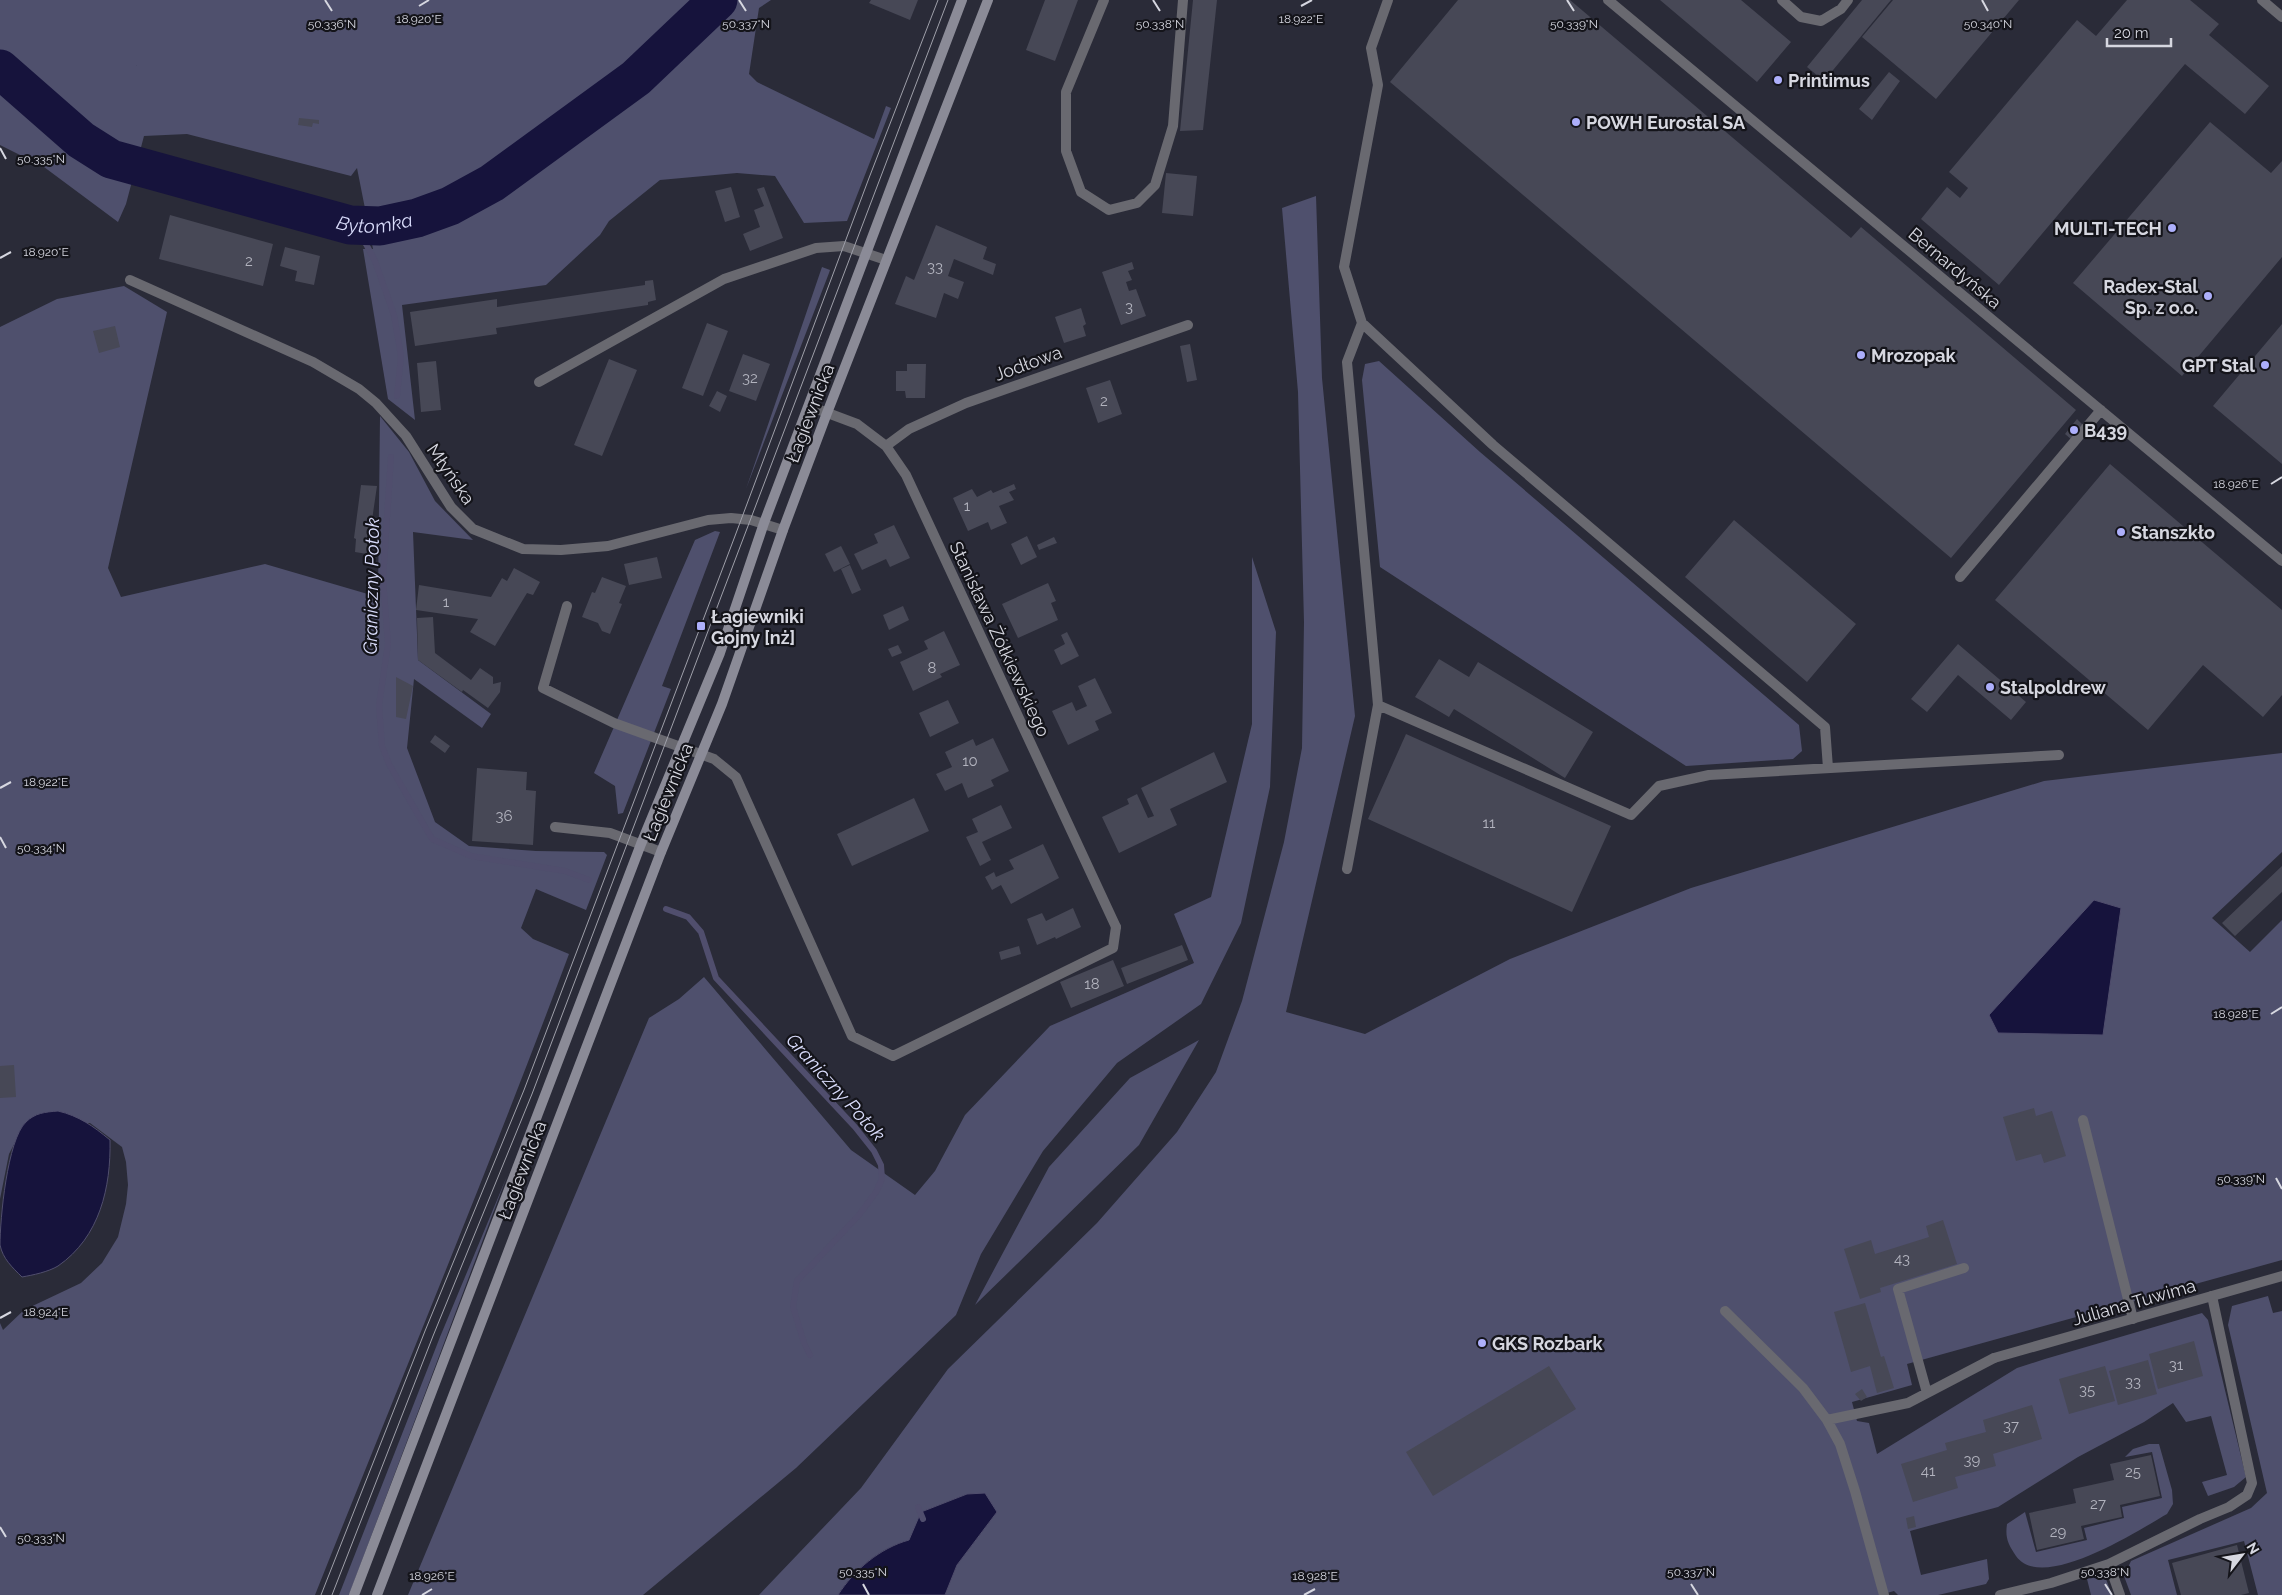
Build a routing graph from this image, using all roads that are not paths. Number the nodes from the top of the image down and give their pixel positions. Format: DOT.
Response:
graph roads {
  1 [pos="962,0"];
  2 [pos="988,0"];
  3 [pos="1104,0"];
  4 [pos="1183,0"];
  5 [pos="1388,0"];
  6 [pos="1608,0"];
  7 [pos="1782,0"];
  8 [pos="1848,0"];
  9 [pos="2262,0"];
  10 [pos="2282,17"];
  11 [pos="866,252"];
  12 [pos="886,260"];
  13 [pos="130,280"];
  14 [pos="1362,323"];
  15 [pos="1188,325"];
  16 [pos="539,382"];
  17 [pos="809,406"];
  18 [pos="2102,410"];
  19 [pos="827,413"];
  20 [pos="886,446"];
  21 [pos="764,523"];
  22 [pos="783,530"];
  23 [pos="2282,561"];
  24 [pos="1960,577"];
  25 [pos="567,606"];
  26 [pos="1378,705"];
  27 [pos="681,746"];
  28 [pos="701,755"];
  29 [pos="2059,755"];
  30 [pos="1828,768"];
  31 [pos="555,827"];
  32 [pos="641,844"];
  33 [pos="661,852"];
  34 [pos="1347,869"];
  35 [pos="2083,1120"];
  36 [pos="1964,1268"];
  37 [pos="2282,1276"];
  38 [pos="2212,1296"];
  39 [pos="1725,1311"];
  40 [pos="2133,1319"];
  41 [pos="1927,1393"];
  42 [pos="1827,1420"];
  43 [pos="2109,1564"];
  44 [pos="354,1595"];
  45 [pos="377,1595"];
  46 [pos="1884,1595"];
  47 [pos="2000,1595"];
  48 [pos="2120,1595"];
  1 -- 11 [label="main road, Łagiewnicka"];
  2 -- 12 [label="main road, Łagiewnicka"];
  3 -- 4 [label="street"];
  5 -- 14 [label="street"];
  6 -- 18 [label="street, Bernardyńska"];
  7 -- 8 [label="street"];
  9 -- 10 [label="street"];
  11 -- 12 [label="street"];
  11 -- 16 [label="street"];
  11 -- 17 [label="main road, Łagiewnicka"];
  12 -- 19 [label="main road, Łagiewnicka"];
  13 -- 21 [label="street, Młyńska"];
  14 -- 26 [label="street"];
  14 -- 30 [label="street"];
  15 -- 20 [label="street, Jodłowa"];
  17 -- 19 [label="street, Stanisława Żółkiewskiego"];
  17 -- 21 [label="main road, Łagiewnicka"];
  18 -- 23 [label="street, Bernardyńska"];
  18 -- 24 [label="street"];
  19 -- 20 [label="street, Stanisława Żółkiewskiego"];
  19 -- 22 [label="main road, Łagiewnicka"];
  20 -- 28 [label="street, Stanisława Żółkiewskiego"];
  21 -- 22 [label="street, Młyńska"];
  21 -- 27 [label="main road, Łagiewnicka"];
  22 -- 28 [label="main road, Łagiewnicka"];
  25 -- 27 [label="street"];
  26 -- 30 [label="street"];
  26 -- 34 [label="street"];
  27 -- 28 [label="street"];
  27 -- 32 [label="main road, Łagiewnicka"];
  28 -- 33 [label="main road, Łagiewnicka"];
  29 -- 30 [label="street"];
  31 -- 32 [label="street"];
  32 -- 33 [label="street"];
  32 -- 44 [label="main road, Łagiewnicka"];
  33 -- 45 [label="main road, Łagiewnicka"];
  35 -- 40 [label="street"];
  36 -- 41 [label="street"];
  37 -- 38 [label="street, Juliana Tuwima"];
  38 -- 40 [label="street, Juliana Tuwima"];
  38 -- 43 [label="street"];
  39 -- 42 [label="street"];
  40 -- 41 [label="street, Juliana Tuwima"];
  41 -- 42 [label="street, Juliana Tuwima"];
  42 -- 46 [label="street"];
  43 -- 47 [label="street"];
  43 -- 48 [label="street"];
}
